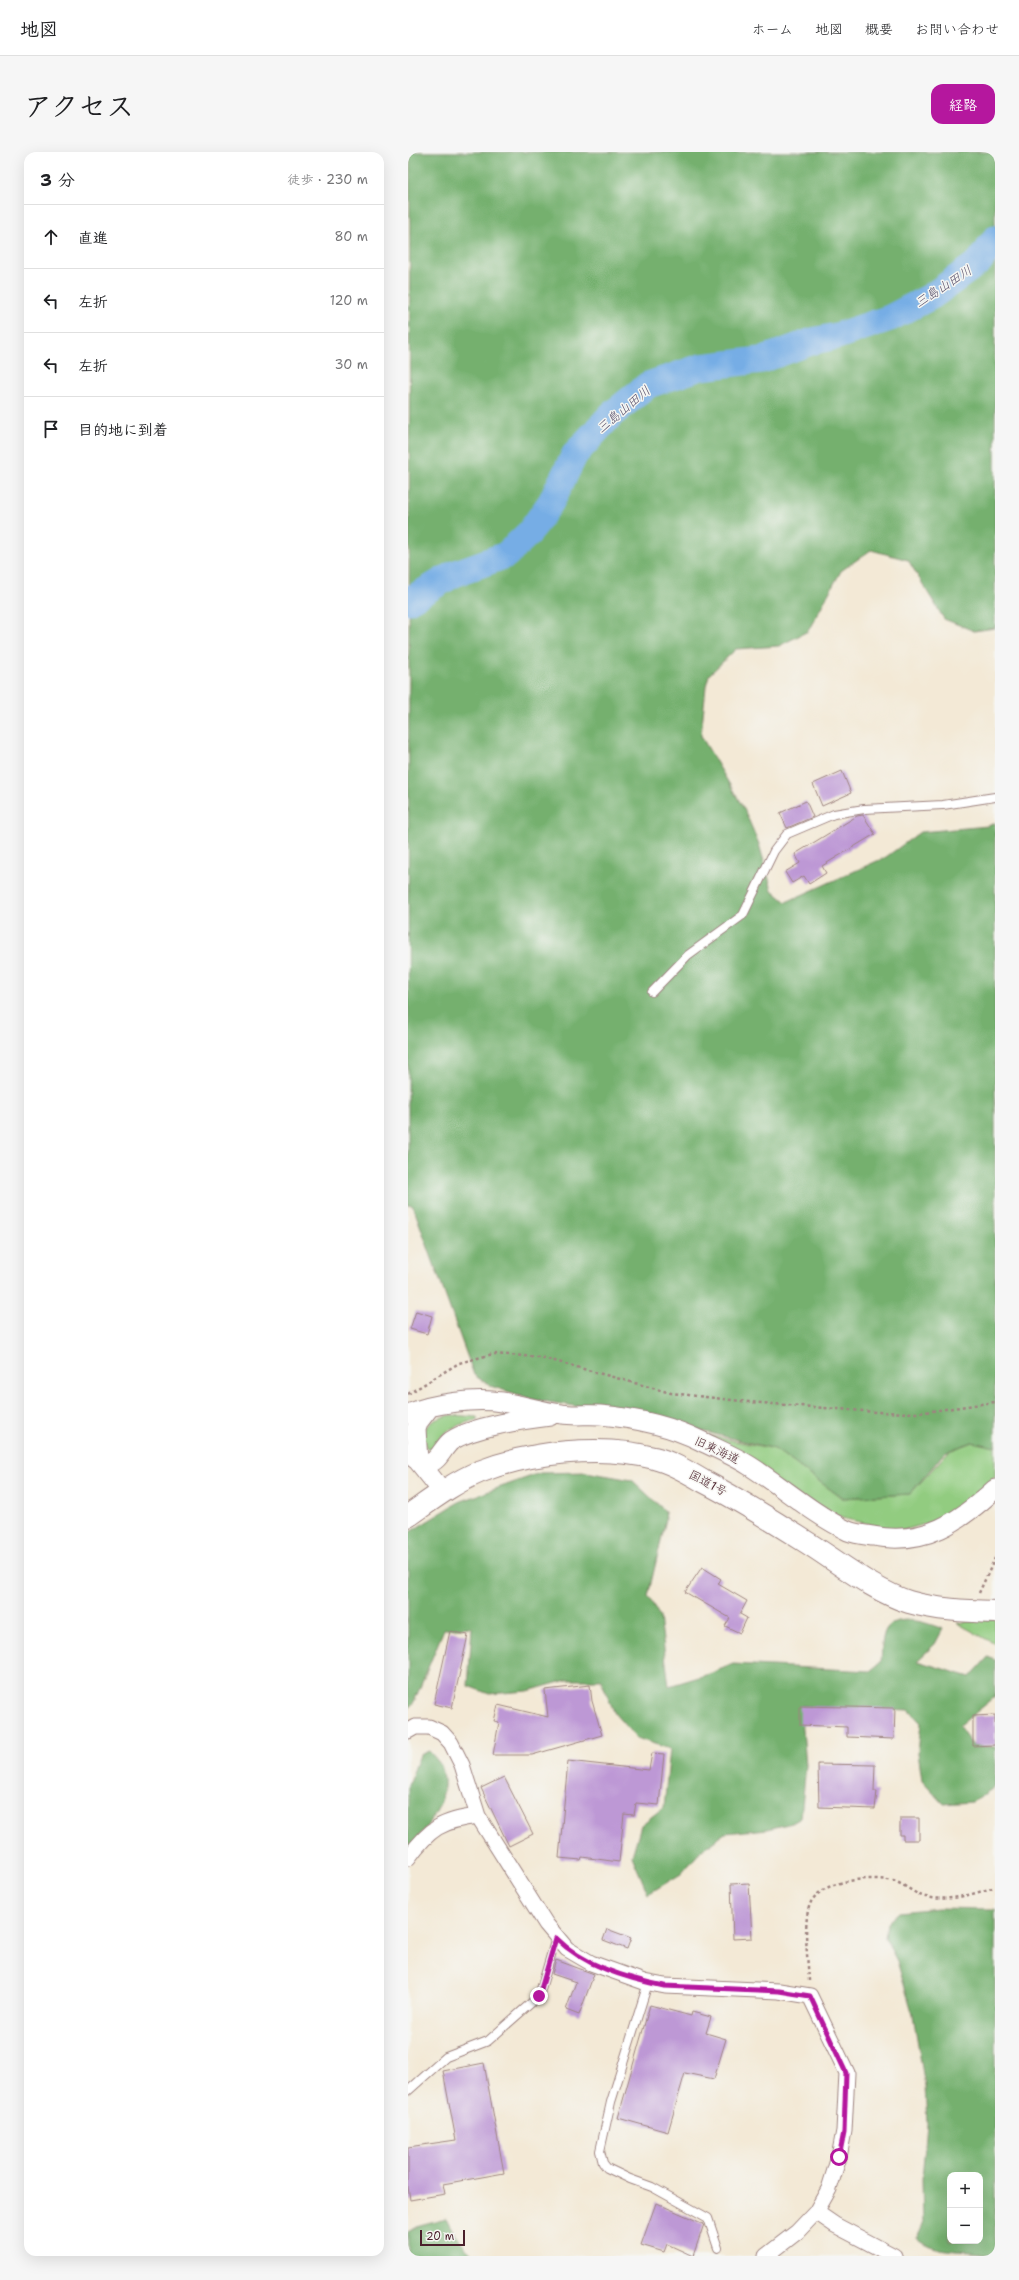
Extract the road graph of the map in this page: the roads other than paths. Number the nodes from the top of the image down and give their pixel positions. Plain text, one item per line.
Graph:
1 (995, 797) edge
2 (652, 992) dead end
3 (476, 1401) junction
4 (430, 1408) junction
5 (408, 1414) edge
6 (561, 1414) junction
7 (487, 1429) junction
8 (427, 1468) edge
9 (995, 1489) edge
10 (408, 1516) edge
11 (995, 1612) edge
12 (408, 1731) edge
13 (478, 1816) junction
14 (408, 1858) edge
15 (556, 1938) junction
16 (648, 1983) junction
17 (408, 2091) edge
18 (816, 2212) junction
19 (718, 2248) dead end
20 (766, 2256) edge
21 (894, 2256) edge

1 - 2 lane
3 - 4 street, 旧東海道
3 - 6 street, 旧東海道
3 - 7 street
4 - 5 street, 旧東海道
4 - 8 street
6 - 7 street
6 - 9 street, 旧東海道
7 - 8 street
8 - 10 highway, 国道1号
8 - 11 highway, 国道1号
12 - 13 street
13 - 14 street
13 - 15 street
15 - 16 street
15 - 17 lane
16 - 18 street
16 - 19 lane
18 - 20 street
18 - 21 street

